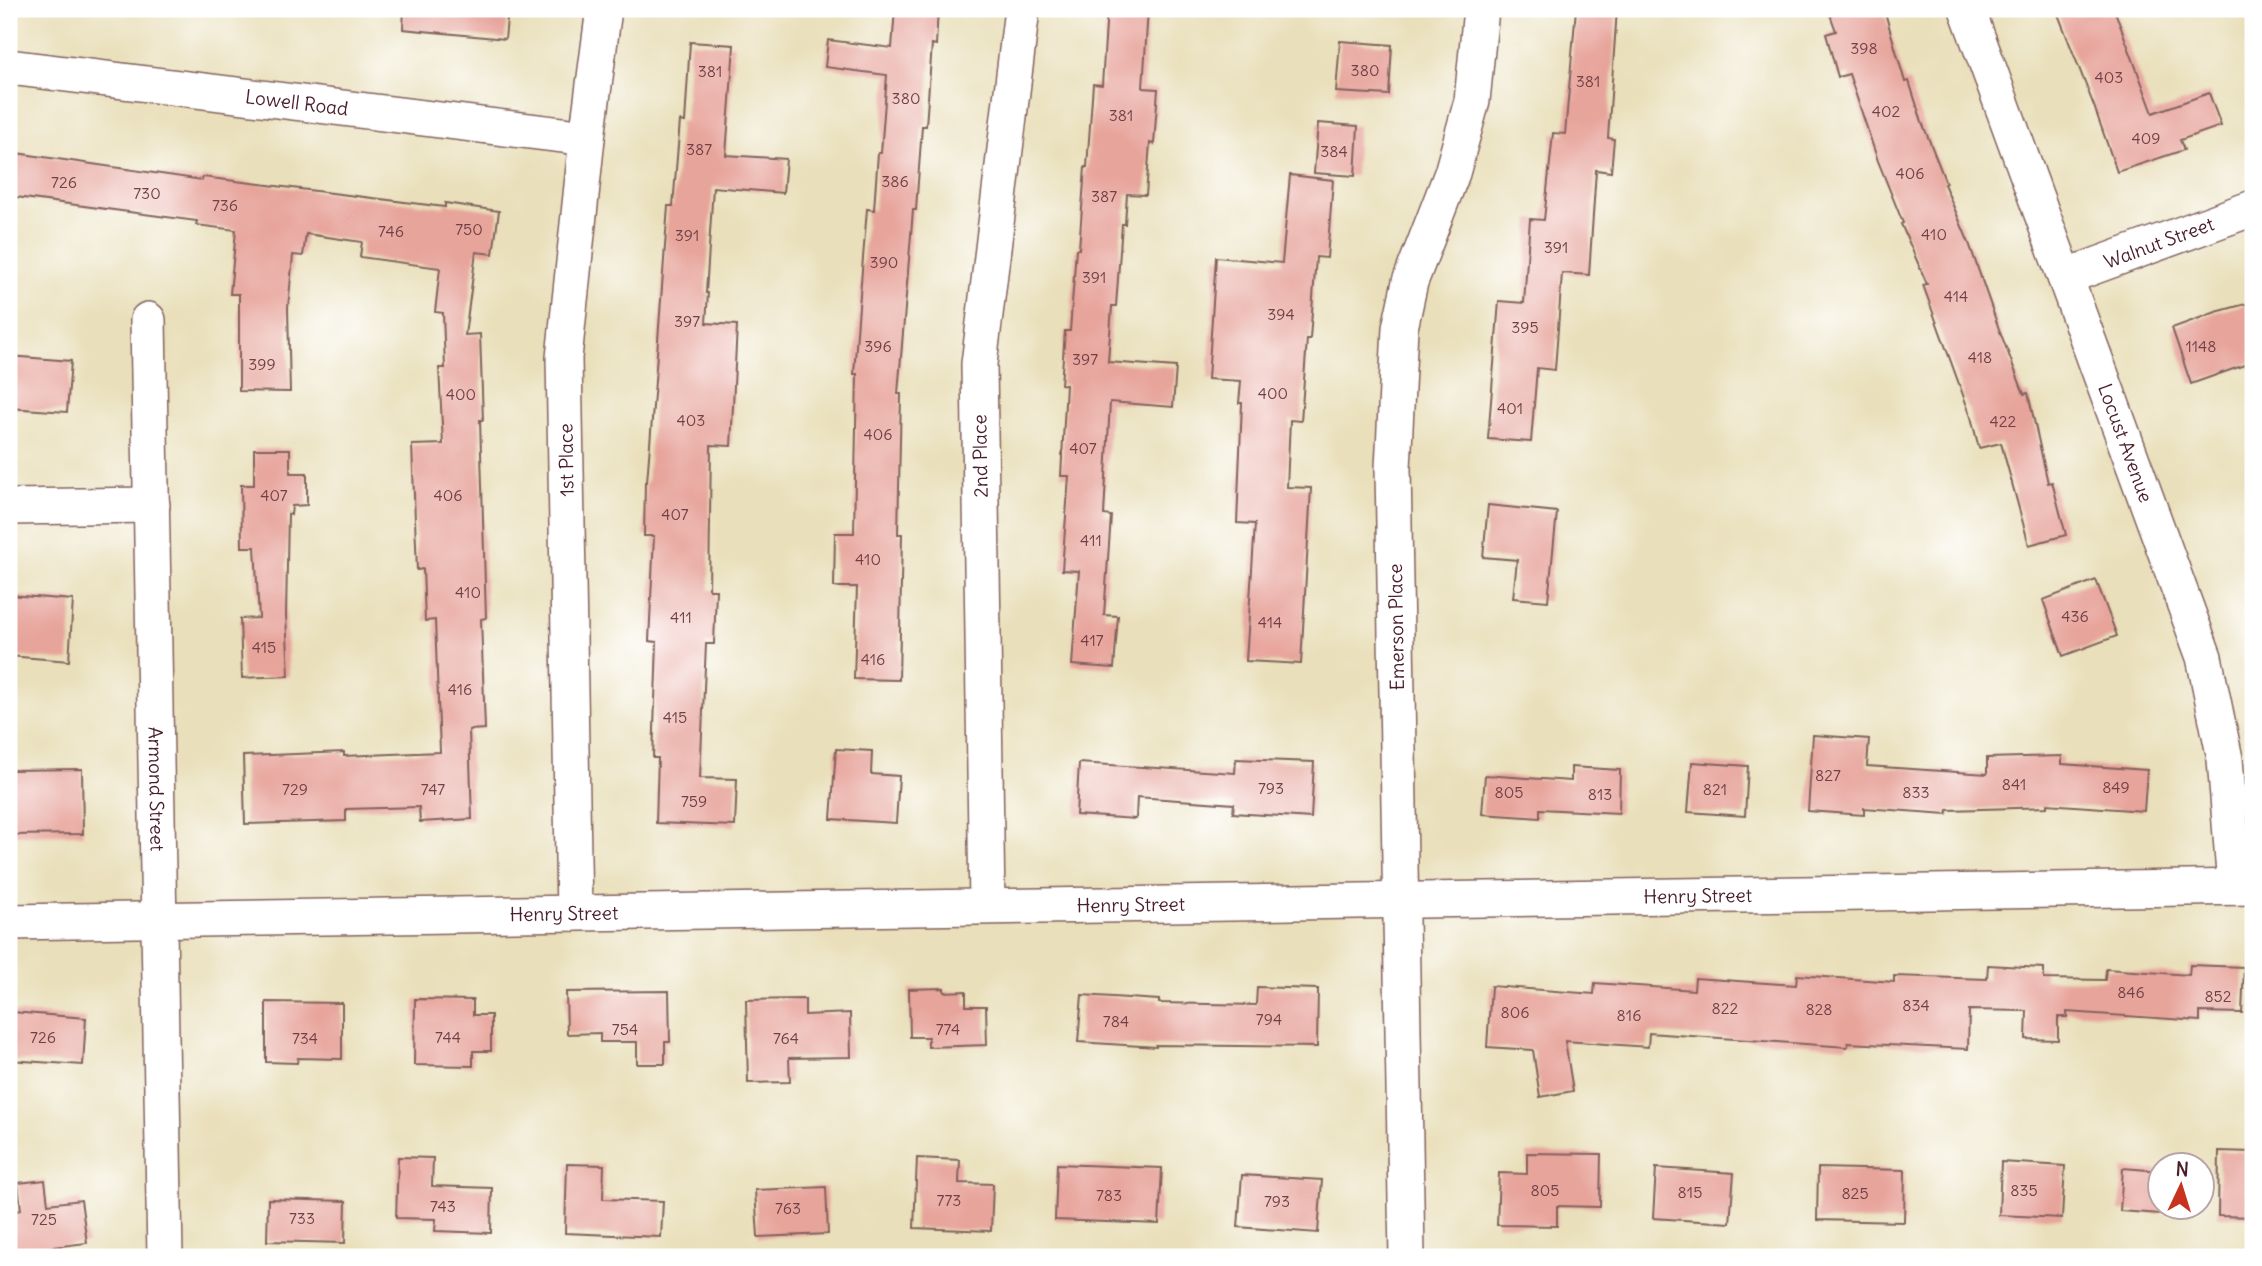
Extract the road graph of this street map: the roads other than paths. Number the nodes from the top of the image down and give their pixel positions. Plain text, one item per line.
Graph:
1 (604, 9) edge
2 (1022, 9) edge
3 (1481, 9) edge
4 (1967, 9) edge
5 (9, 67) edge
6 (587, 138) junction
7 (2253, 208) edge
8 (2065, 277) junction
9 (149, 320) dead end
10 (152, 505) junction
11 (9, 507) edge
12 (2244, 887) edge
13 (1401, 901) junction
14 (987, 906) junction
15 (574, 913) junction
16 (159, 920) junction
17 (9, 922) edge
18 (165, 1257) edge
19 (1407, 1257) edge

1 - 6 street, 1st Place
2 - 14 street, 2nd Place
3 - 13 street, Emerson Place
4 - 8 street, Locust Avenue
5 - 6 street, Lowell Road
6 - 15 street, 1st Place
7 - 8 street, Walnut Street
8 - 12 street, Locust Avenue
9 - 10 street, Armond Street
10 - 11 street
10 - 16 street, Armond Street
12 - 13 street, Henry Street
13 - 14 street, Henry Street
13 - 19 street, Emerson Place
14 - 15 street, Henry Street
15 - 16 street, Henry Street
16 - 17 street, Henry Street
16 - 18 street, Armond Street

